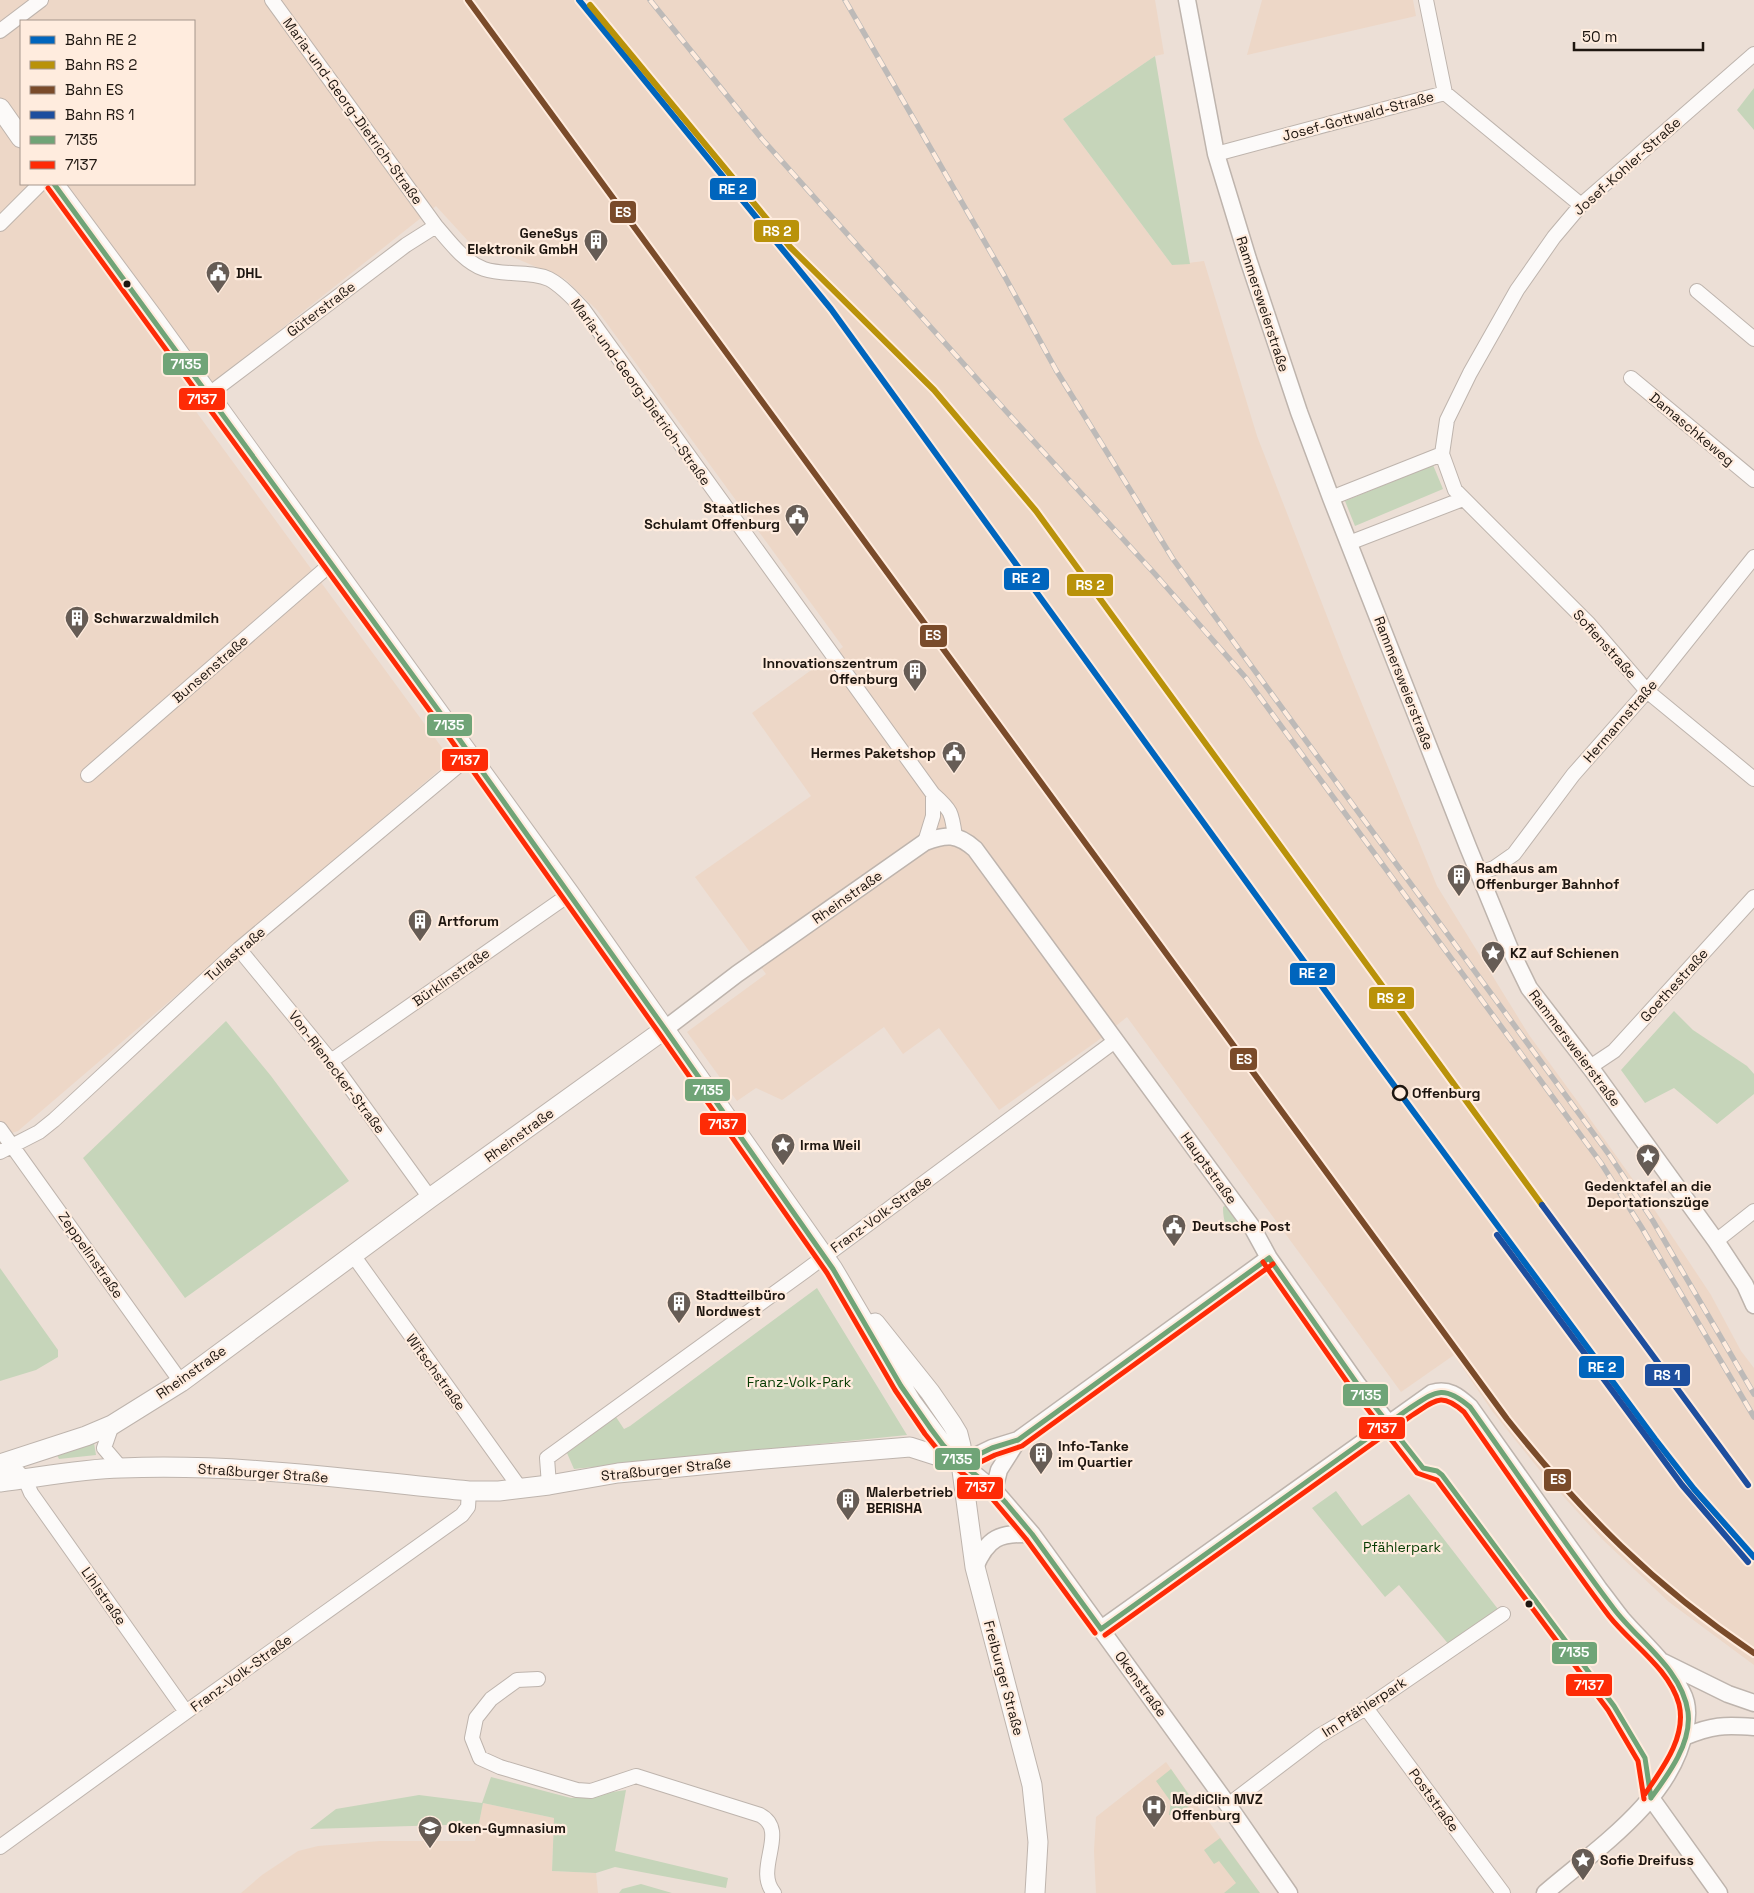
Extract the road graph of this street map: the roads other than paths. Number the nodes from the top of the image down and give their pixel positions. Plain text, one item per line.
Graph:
1 (41, 0) edge
2 (272, 0) edge
3 (1187, 0) edge
4 (1426, 0) edge
5 (0, 31) edge
6 (1754, 54) edge
7 (1445, 93) junction
8 (0, 108) edge
9 (20, 137) edge
10 (1216, 154) junction
11 (39, 185) edge
12 (55, 185) edge
13 (1581, 205) junction
14 (0, 224) edge
15 (436, 226) junction
16 (1697, 291) dead end
17 (1754, 339) edge
18 (1631, 378) dead end
19 (208, 395) junction
20 (1442, 454) junction
21 (1754, 480) edge
22 (1330, 498) junction
23 (1463, 499) junction
24 (1349, 543) junction
25 (1754, 558) edge
26 (332, 563) junction
27 (1647, 691) junction
28 (470, 755) junction
29 (88, 775) dead end
30 (1754, 779) edge
31 (933, 794) junction
32 (955, 836) junction
33 (924, 842) junction
34 (1479, 873) junction
35 (570, 894) junction
36 (1754, 897) edge
37 (239, 949) junction
38 (665, 1029) junction
39 (1115, 1041) junction
40 (331, 1061) junction
41 (1590, 1067) junction
42 (0, 1129) edge
43 (13, 1146) junction
44 (0, 1152) edge
45 (430, 1198) junction
46 (1754, 1211) edge
47 (1716, 1241) junction
48 (353, 1255) junction
49 (1269, 1258) junction
50 (828, 1262) junction
51 (1754, 1305) edge
52 (181, 1382) junction
53 (941, 1408) junction
54 (1389, 1424) junction
55 (112, 1425) junction
56 (930, 1429) junction
57 (1018, 1440) junction
58 (910, 1447) junction
59 (961, 1463) junction
60 (3, 1468) edge
61 (121, 1468) junction
62 (25, 1479) junction
63 (0, 1482) edge
64 (549, 1485) junction
65 (520, 1488) junction
66 (994, 1490) junction
67 (469, 1492) junction
68 (1032, 1534) junction
69 (975, 1567) junction
70 (1503, 1614) dead end
71 (1101, 1630) junction
72 (1661, 1662) junction
73 (538, 1679) dead end
74 (1754, 1703) edge
75 (1366, 1708) junction
76 (186, 1712) junction
77 (1754, 1727) edge
78 (1684, 1737) junction
79 (1652, 1798) junction
80 (1228, 1805) junction
81 (0, 1847) edge
82 (774, 1893) edge
83 (1035, 1893) edge
84 (1289, 1893) edge
85 (1502, 1893) edge
86 (1545, 1893) edge
87 (1720, 1893) edge

1 - 5 street
2 - 15 street, Maria-und-Georg-Dietrich-Straße
3 - 10 street, Rammersweierstraße
4 - 7 street
6 - 13 street, Josef-Kohler-Straße
7 - 10 street, Josef-Gottwald-Straße
7 - 13 street, Josef-Gottwald-Straße
8 - 9 main road
10 - 22 street, Rammersweierstraße
11 - 14 street
12 - 19 main road, Okenstraße
13 - 20 street, Josef-Kohler-Straße
15 - 19 street, Güterstraße
15 - 31 street, Maria-und-Georg-Dietrich-Straße
16 - 17 street
18 - 21 street, Damaschkeweg
19 - 26 main road, Okenstraße
20 - 22 street
20 - 23 street, Sofienstraße
22 - 24 street, Rammersweierstraße
23 - 24 street
23 - 27 street, Sofienstraße
24 - 34 street, Rammersweierstraße
25 - 27 street, Hermannstraße
26 - 28 main road, Okenstraße
26 - 29 street, Bunsenstraße
27 - 30 street, Sofienstraße
27 - 34 street, Hermannstraße
28 - 35 main road, Okenstraße
28 - 37 street, Tullastraße
31 - 32 street, Maria-und-Georg-Dietrich-Straße
31 - 33 street
32 - 33 street
32 - 39 street, Hauptstraße
33 - 38 street, Rheinstraße
34 - 41 street, Rammersweierstraße
35 - 38 main road, Okenstraße
35 - 40 street, Bürklinstraße
36 - 41 street, Goethestraße
37 - 40 street, Von-Rienecker-Straße
37 - 43 street, Tullastraße
38 - 45 main road, Rheinstraße
38 - 50 main road, Okenstraße
39 - 49 street, Hauptstraße
39 - 50 street, Franz-Volk-Straße
40 - 45 street, Von-Rienecker-Straße
41 - 47 street, Rammersweierstraße
42 - 43 street, Zeppelinstraße
43 - 44 street, Tullastraße
43 - 52 street, Zeppelinstraße
45 - 48 main road, Rheinstraße
46 - 47 street
47 - 51 street, Rammersweierstraße
48 - 52 main road, Rheinstraße
48 - 65 street, Witschstraße
49 - 54 street, Hauptstraße
49 - 57 street
50 - 53 main road, Okenstraße
50 - 56 main road, Okenstraße
50 - 64 street, Franz-Volk-Straße
52 - 55 main road, Rheinstraße
53 - 56 main road
53 - 59 main road, Okenstraße
54 - 71 street
54 - 72 street
55 - 60 main road, Rheinstraße
55 - 61 street
56 - 58 main road
56 - 59 main road, Okenstraße
57 - 59 street
57 - 66 street
58 - 59 main road, Straßburger Straße
58 - 64 main road, Straßburger Straße
59 - 66 street, Okenstraße
59 - 69 main road, Freiburger Straße
60 - 62 street, Lihlstraße
61 - 62 main road, Straßburger Straße
61 - 67 main road, Straßburger Straße
62 - 63 main road, Straßburger Straße
62 - 76 street, Lihlstraße
64 - 65 main road, Straßburger Straße
65 - 67 main road, Straßburger Straße
66 - 68 street, Okenstraße
67 - 76 street, Franz-Volk-Straße
68 - 69 street
68 - 71 street, Okenstraße
69 - 83 main road, Freiburger Straße
70 - 75 street, Im Pfählerpark
71 - 80 street, Okenstraße
72 - 74 street
72 - 78 street
73 - 82 street
75 - 80 street, Im Pfählerpark
75 - 85 street, Poststraße
76 - 81 street, Franz-Volk-Straße
77 - 78 street
78 - 79 street
79 - 86 street
79 - 87 street
80 - 84 street, Okenstraße

